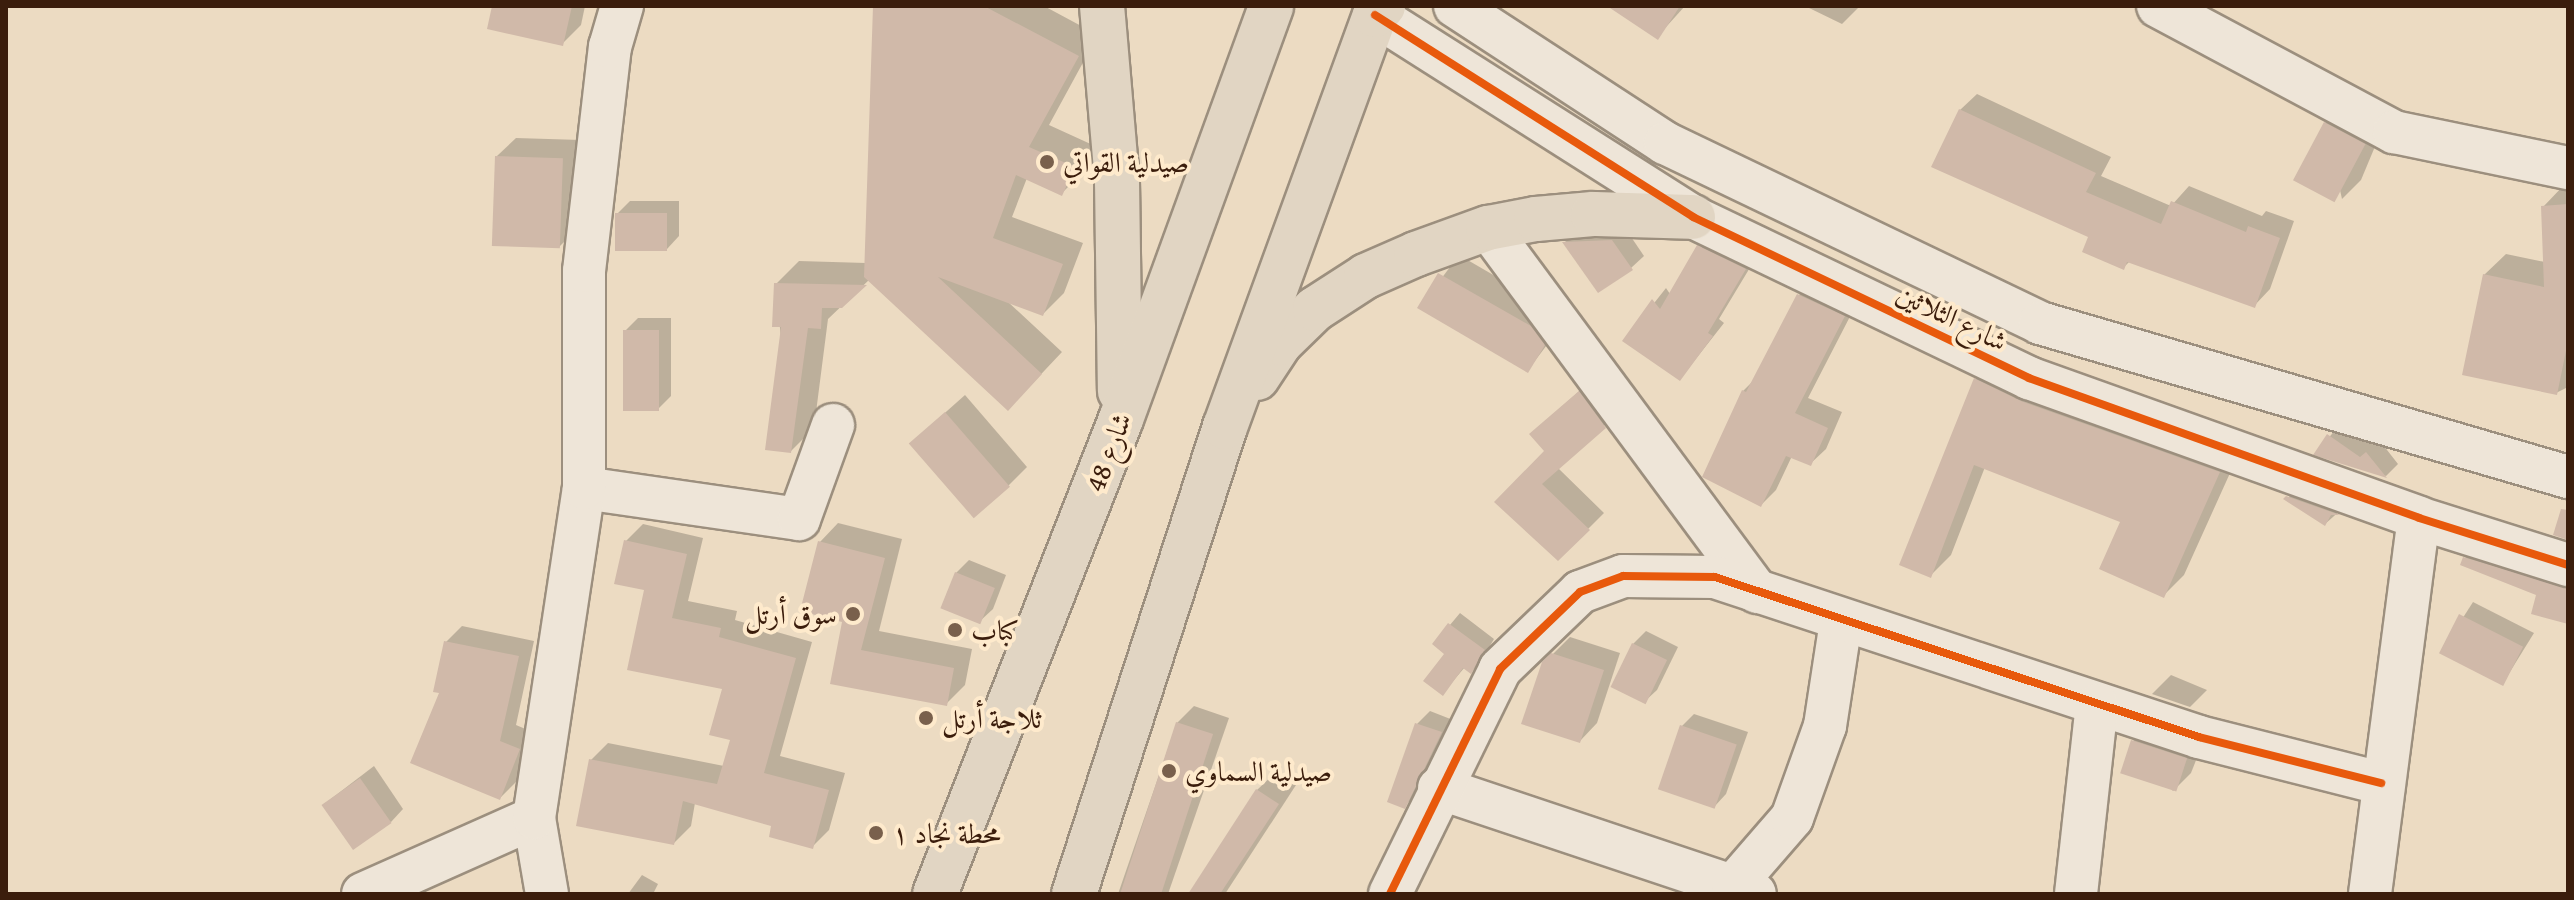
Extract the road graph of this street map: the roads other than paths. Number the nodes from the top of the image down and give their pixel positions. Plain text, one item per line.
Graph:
1 (622, 6) edge
2 (1102, 6) edge
3 (1271, 6) edge
4 (1455, 6) edge
5 (2158, 6) edge
6 (1375, 9) edge
7 (2568, 168) edge
8 (1693, 217) junction
9 (1488, 228) junction
10 (1121, 419) junction
11 (833, 425) dead end
12 (1225, 427) junction
13 (2568, 477) edge
14 (584, 488) junction
15 (2419, 518) junction
16 (2568, 565) edge
17 (1757, 592) junction
18 (1841, 622) junction
19 (2097, 705) junction
20 (2381, 783) junction
21 (1439, 788) junction
22 (534, 818) junction
23 (1744, 890) edge
24 (363, 894) edge
25 (547, 894) edge
26 (935, 894) edge
27 (1074, 894) edge
28 (1390, 894) edge
29 (2076, 894) edge
30 (2370, 894) edge

1 - 14 street
2 - 10 main road
3 - 10 main road, شارع 48
4 - 13 street, شارع الثلاثين
5 - 7 street
6 - 8 street, شارع الثلاثين
6 - 12 main road
8 - 9 main road
8 - 15 street, شارع الثلاثين
9 - 12 main road
9 - 17 street
10 - 26 main road, شارع 48
11 - 14 street
12 - 27 main road
14 - 22 street
15 - 16 street, شارع الثلاثين
15 - 20 street
17 - 18 street
17 - 21 street
18 - 19 street
18 - 23 street
19 - 20 street
19 - 29 street
20 - 30 street
21 - 23 street
21 - 28 street
22 - 24 street
22 - 25 street

